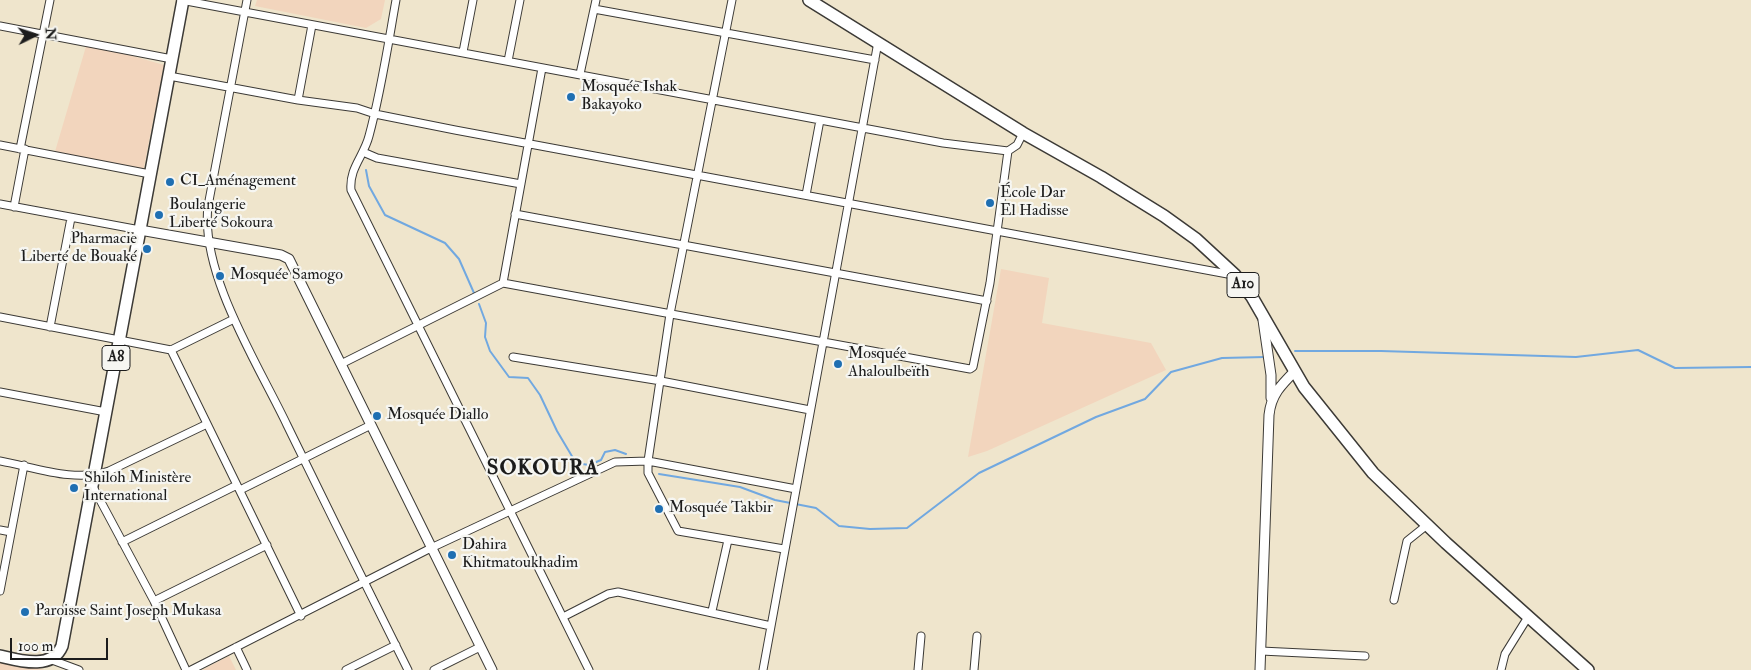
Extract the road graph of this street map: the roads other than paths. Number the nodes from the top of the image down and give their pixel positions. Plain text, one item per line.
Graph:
1 (50, 0) edge
2 (182, 0) edge
3 (247, 0) edge
4 (396, 0) edge
5 (473, 0) edge
6 (520, 0) edge
7 (596, 0) edge
8 (732, 0) edge
9 (809, 0) edge
10 (821, 4) edge
11 (594, 9) junction
12 (245, 12) junction
13 (312, 25) junction
14 (0, 26) edge
15 (725, 32) junction
16 (42, 34) junction
17 (389, 39) junction
18 (878, 42) junction
19 (463, 52) junction
20 (172, 59) junction
21 (875, 60) junction
22 (508, 61) junction
23 (542, 68) junction
24 (580, 74) junction
25 (169, 76) junction
26 (231, 88) junction
27 (298, 100) junction
28 (711, 101) junction
29 (375, 114) junction
30 (820, 120) junction
31 (862, 128) junction
32 (1023, 133) junction
33 (528, 143) junction
34 (0, 145) edge
35 (22, 149) junction
36 (1008, 151) junction
37 (363, 152) junction
38 (150, 174) junction
39 (696, 175) junction
40 (521, 184) junction
41 (806, 195) junction
42 (848, 203) junction
43 (0, 204) edge
44 (14, 207) junction
45 (515, 214) junction
46 (71, 218) junction
47 (140, 230) junction
48 (998, 231) junction
49 (208, 242) junction
50 (682, 245) junction
51 (836, 274) junction
52 (1235, 275) junction
53 (503, 283) junction
54 (987, 301) junction
55 (1260, 309) junction
56 (670, 314) junction
57 (0, 317) edge
58 (234, 319) junction
59 (50, 326) junction
60 (418, 327) junction
61 (119, 340) junction
62 (823, 343) junction
63 (171, 350) junction
64 (513, 357) dead end
65 (341, 364) junction
66 (1295, 371) junction
67 (661, 381) junction
68 (0, 392) edge
69 (1270, 401) junction
70 (810, 410) junction
71 (106, 412) junction
72 (207, 424) junction
73 (371, 425) junction
74 (303, 459) junction
75 (0, 461) edge
76 (648, 461) junction
77 (24, 465) junction
78 (93, 480) junction
79 (239, 488) junction
80 (796, 489) junction
81 (509, 510) junction
82 (1427, 525) junction
83 (0, 530) edge
84 (11, 532) junction
85 (728, 540) junction
86 (122, 542) junction
87 (267, 545) junction
88 (431, 548) junction
89 (784, 549) junction
90 (365, 582) junction
91 (0, 591) edge
92 (1394, 600) dead end
93 (154, 601) junction
94 (712, 611) junction
95 (300, 616) junction
96 (563, 617) junction
97 (1528, 617) junction
98 (771, 626) junction
99 (921, 636) dead end
100 (978, 636) dead end
101 (396, 645) junction
102 (480, 647) junction
103 (236, 648) junction
104 (1262, 651) junction
105 (0, 656) edge
106 (1366, 656) dead end
107 (52, 660) junction
108 (79, 670) edge
109 (186, 670) edge
110 (191, 670) edge
111 (247, 670) edge
112 (346, 670) edge
113 (408, 670) edge
114 (434, 670) edge
115 (492, 670) edge
116 (589, 670) edge
117 (763, 670) edge
118 (918, 670) edge
119 (974, 670) edge
120 (1260, 670) edge
121 (1501, 670) edge
122 (1588, 670) edge

1 - 16 street
2 - 12 street
2 - 20 main road, A8
3 - 12 street
4 - 17 street
5 - 19 street
6 - 22 street
7 - 11 street
8 - 15 street
9 - 10 main road, A10
10 - 18 main road, A10
11 - 15 street
11 - 24 street
12 - 13 street
12 - 26 street
13 - 17 street
13 - 27 street
14 - 16 street
15 - 21 street
15 - 28 street
16 - 20 street
16 - 35 street
17 - 19 street
17 - 29 street
18 - 21 street
18 - 32 main road, A10
19 - 22 street
20 - 25 main road, A8
21 - 31 street
22 - 23 street
23 - 24 street
23 - 33 street
24 - 28 street
25 - 26 street
25 - 38 main road, A8
26 - 27 street
26 - 49 street
27 - 29 street
28 - 30 street
28 - 39 street
29 - 33 street
29 - 37 street
30 - 31 street
30 - 41 street
31 - 36 street
31 - 42 street
32 - 36 street
32 - 52 main road, A10
33 - 39 street
33 - 40 street
34 - 35 street
35 - 38 street
35 - 44 street
36 - 48 street
37 - 40 street
37 - 60 street
38 - 47 main road, A8
39 - 41 street
39 - 50 street
40 - 45 street
41 - 42 street
42 - 48 street
42 - 51 street
43 - 44 street
44 - 46 street
45 - 50 street
45 - 53 street
46 - 47 street
46 - 59 street
47 - 49 street
47 - 61 main road, A8
48 - 52 street
48 - 54 street
49 - 58 street
49 - 65 street
50 - 51 street
50 - 56 street
51 - 54 street
51 - 62 street
52 - 55 main road, A10
53 - 56 street
53 - 60 street
54 - 62 street
55 - 66 main road, A10
55 - 69 street
56 - 62 street
56 - 67 street
57 - 59 street
58 - 63 street
58 - 74 street
59 - 61 street
60 - 65 street
60 - 81 street
61 - 63 street
61 - 71 main road, A8
62 - 70 street
63 - 72 street
64 - 67 street
65 - 73 street
66 - 69 street
66 - 82 main road, A10
67 - 70 street
67 - 76 street
68 - 71 street
69 - 104 street
70 - 80 street
71 - 78 main road, A8
72 - 78 street
72 - 79 street
73 - 74 street
73 - 88 street
74 - 79 street
74 - 90 street
75 - 77 street
76 - 80 street
76 - 81 street
76 - 85 street
77 - 78 street
77 - 84 street
78 - 86 street
78 - 107 main road, A8
79 - 86 street
79 - 87 street
80 - 89 street
81 - 88 street
81 - 96 street
82 - 92 street
82 - 97 main road, A10
83 - 84 street
84 - 91 street
85 - 89 street
85 - 94 street
86 - 93 street
87 - 93 street
87 - 95 street
88 - 90 street
88 - 102 street
89 - 98 street
90 - 95 street
90 - 101 street
93 - 109 street
94 - 96 street
94 - 98 street
95 - 103 street
96 - 116 street
97 - 121 street
97 - 122 main road, A10
98 - 117 street
99 - 118 street
100 - 119 street
101 - 112 street
101 - 113 street
102 - 114 street
102 - 115 street
103 - 110 street
103 - 111 street
104 - 106 street
104 - 120 street
105 - 107 main road
107 - 108 street

